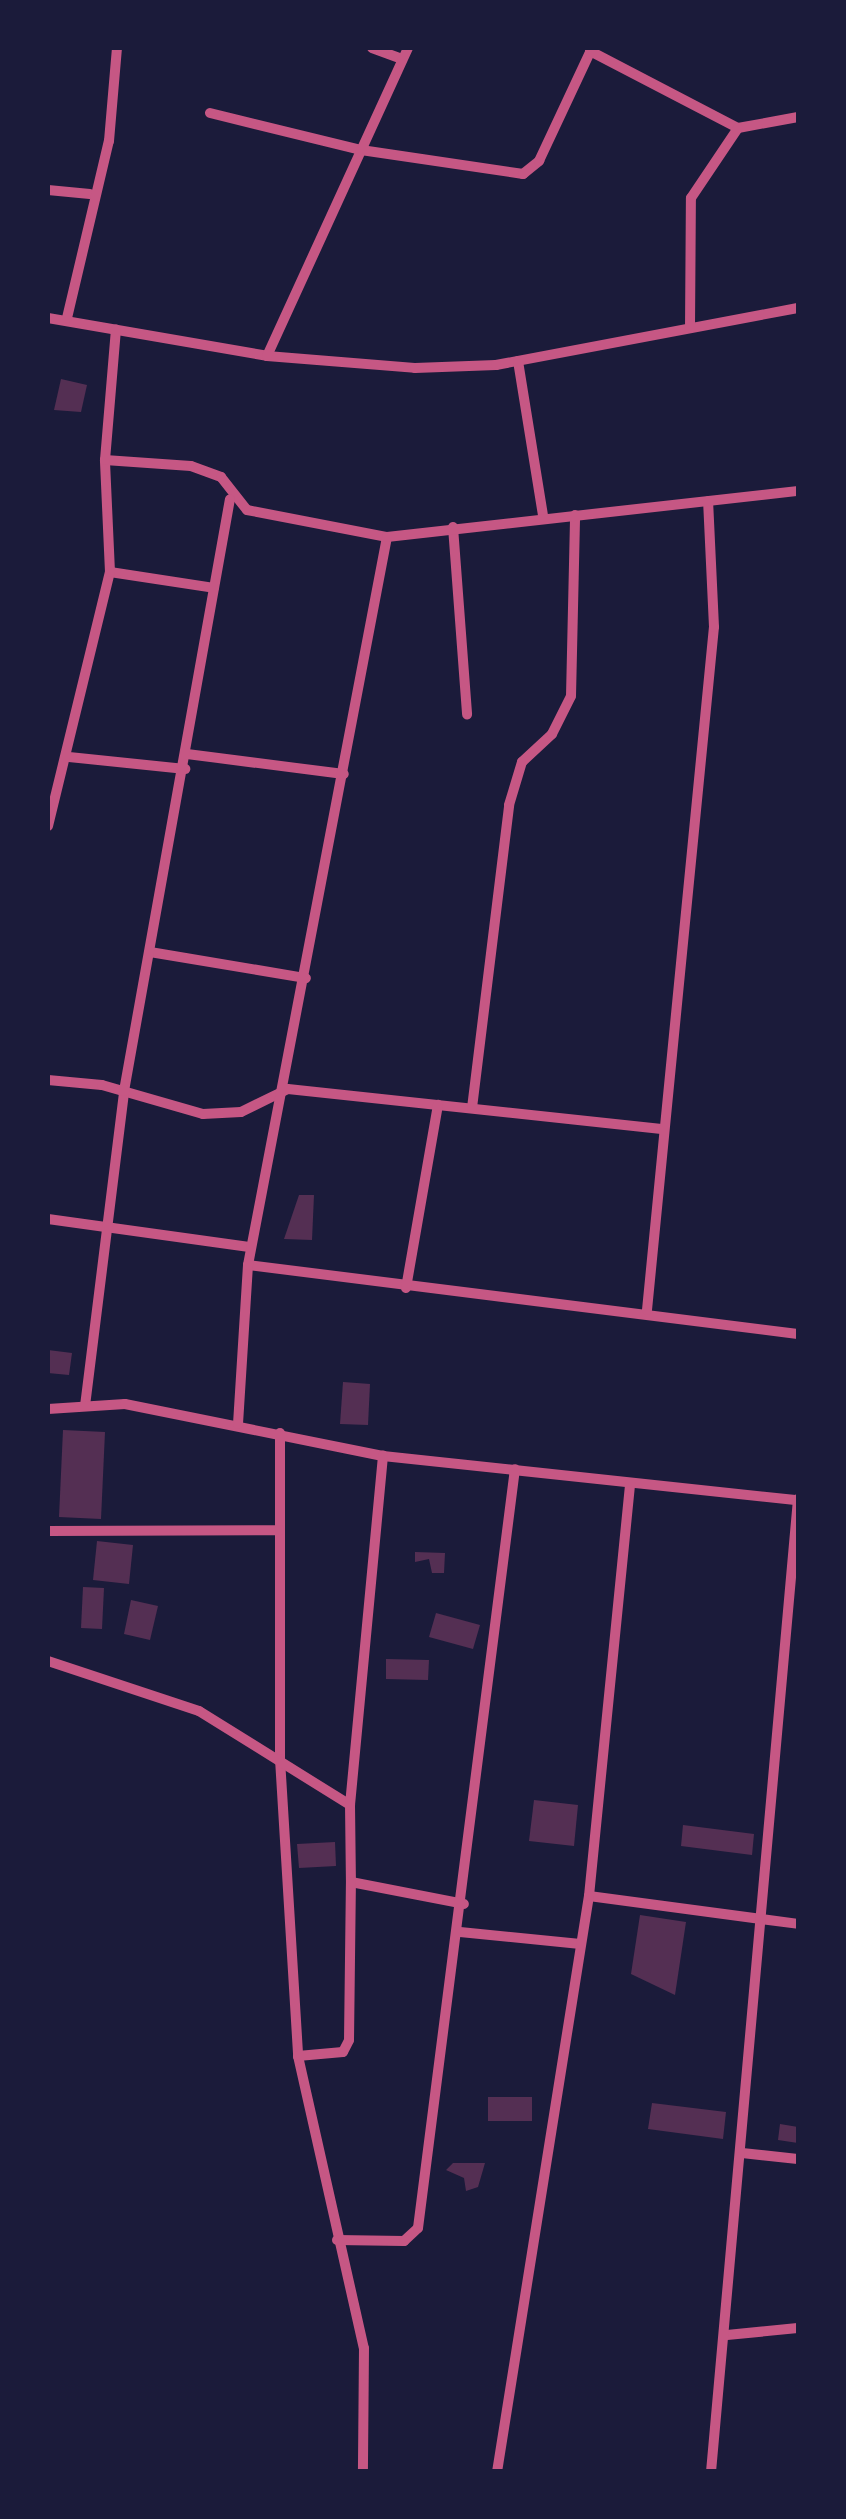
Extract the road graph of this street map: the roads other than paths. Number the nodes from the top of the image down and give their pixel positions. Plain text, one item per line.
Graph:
1 (117, 48) edge
2 (372, 48) edge
3 (408, 48) edge
4 (591, 50) edge
5 (402, 59) junction
6 (210, 113) dead end
7 (798, 117) edge
8 (738, 128) junction
9 (360, 150) junction
10 (48, 190) edge
11 (90, 194) junction
12 (798, 308) edge
13 (48, 318) edge
14 (79, 320) junction
15 (690, 328) junction
16 (116, 329) junction
17 (267, 356) junction
18 (518, 361) junction
19 (106, 460) junction
20 (798, 491) edge
21 (230, 499) junction
22 (708, 501) junction
23 (576, 515) junction
24 (543, 516) junction
25 (453, 527) junction
26 (387, 537) junction
27 (110, 572) junction
28 (214, 588) junction
29 (467, 714) dead end
30 (188, 754) junction
31 (69, 757) junction
32 (185, 769) junction
33 (344, 774) junction
34 (48, 826) edge
35 (150, 952) junction
36 (306, 978) junction
37 (48, 1080) edge
38 (288, 1089) junction
39 (124, 1091) junction
40 (438, 1105) junction
41 (472, 1108) junction
42 (664, 1129) junction
43 (48, 1219) edge
44 (109, 1227) junction
45 (252, 1246) junction
46 (248, 1265) junction
47 (406, 1288) junction
48 (647, 1310) junction
49 (798, 1334) edge
50 (85, 1406) junction
51 (48, 1409) edge
52 (238, 1424) junction
53 (280, 1433) junction
54 (383, 1456) junction
55 (514, 1469) junction
56 (630, 1483) junction
57 (798, 1500) edge
58 (280, 1530) junction
59 (48, 1531) edge
60 (793, 1630) edge
61 (48, 1661) edge
62 (280, 1760) junction
63 (350, 1805) junction
64 (351, 1882) junction
65 (589, 1896) junction
66 (464, 1904) junction
67 (761, 1921) junction
68 (798, 1924) edge
69 (460, 1932) junction
70 (580, 1944) junction
71 (298, 2056) junction
72 (742, 2153) junction
73 (798, 2159) edge
74 (337, 2240) junction
75 (798, 2328) edge
76 (726, 2335) junction
77 (363, 2472) edge
78 (497, 2472) edge
79 (712, 2472) edge

1 - 11 street
2 - 5 street
3 - 5 street
4 - 8 street
4 - 9 street
5 - 9 street
6 - 9 street
7 - 8 street
8 - 15 street
9 - 17 street
10 - 11 street
11 - 14 street
12 - 15 street
13 - 14 street
14 - 16 street
15 - 18 street
16 - 17 street
16 - 19 street
17 - 18 street
18 - 24 street
19 - 21 street
19 - 27 street
20 - 22 street
21 - 26 street
21 - 28 street
22 - 23 street
22 - 42 street
23 - 24 street
23 - 41 street
24 - 25 street
25 - 26 street
25 - 29 street
26 - 33 street
27 - 28 street
27 - 31 street
28 - 30 street
30 - 32 street
30 - 33 street
31 - 32 street
31 - 34 street
32 - 35 street
33 - 36 street
35 - 36 street
35 - 39 street
36 - 38 street
37 - 39 street
38 - 39 street
38 - 40 street
38 - 45 street
39 - 44 street
40 - 41 street
40 - 47 street
41 - 42 street
42 - 48 street
43 - 44 street
44 - 45 street
44 - 50 street
45 - 46 street
46 - 47 street
46 - 52 street
47 - 48 street
48 - 49 street
50 - 51 street
50 - 52 street
52 - 53 street
53 - 54 street
53 - 58 street
54 - 55 street
54 - 63 street
55 - 56 street
55 - 66 street
56 - 57 street
56 - 65 street
57 - 60 street
58 - 59 street
58 - 62 street
60 - 67 street
61 - 62 street
62 - 63 street
62 - 71 street
63 - 64 street
64 - 66 street
64 - 71 street
65 - 67 street
65 - 70 street
66 - 69 street
67 - 68 street
67 - 72 street
69 - 70 street
69 - 74 street
70 - 78 street
71 - 74 street
72 - 73 street
72 - 76 street
74 - 77 street
75 - 76 street
76 - 79 street

